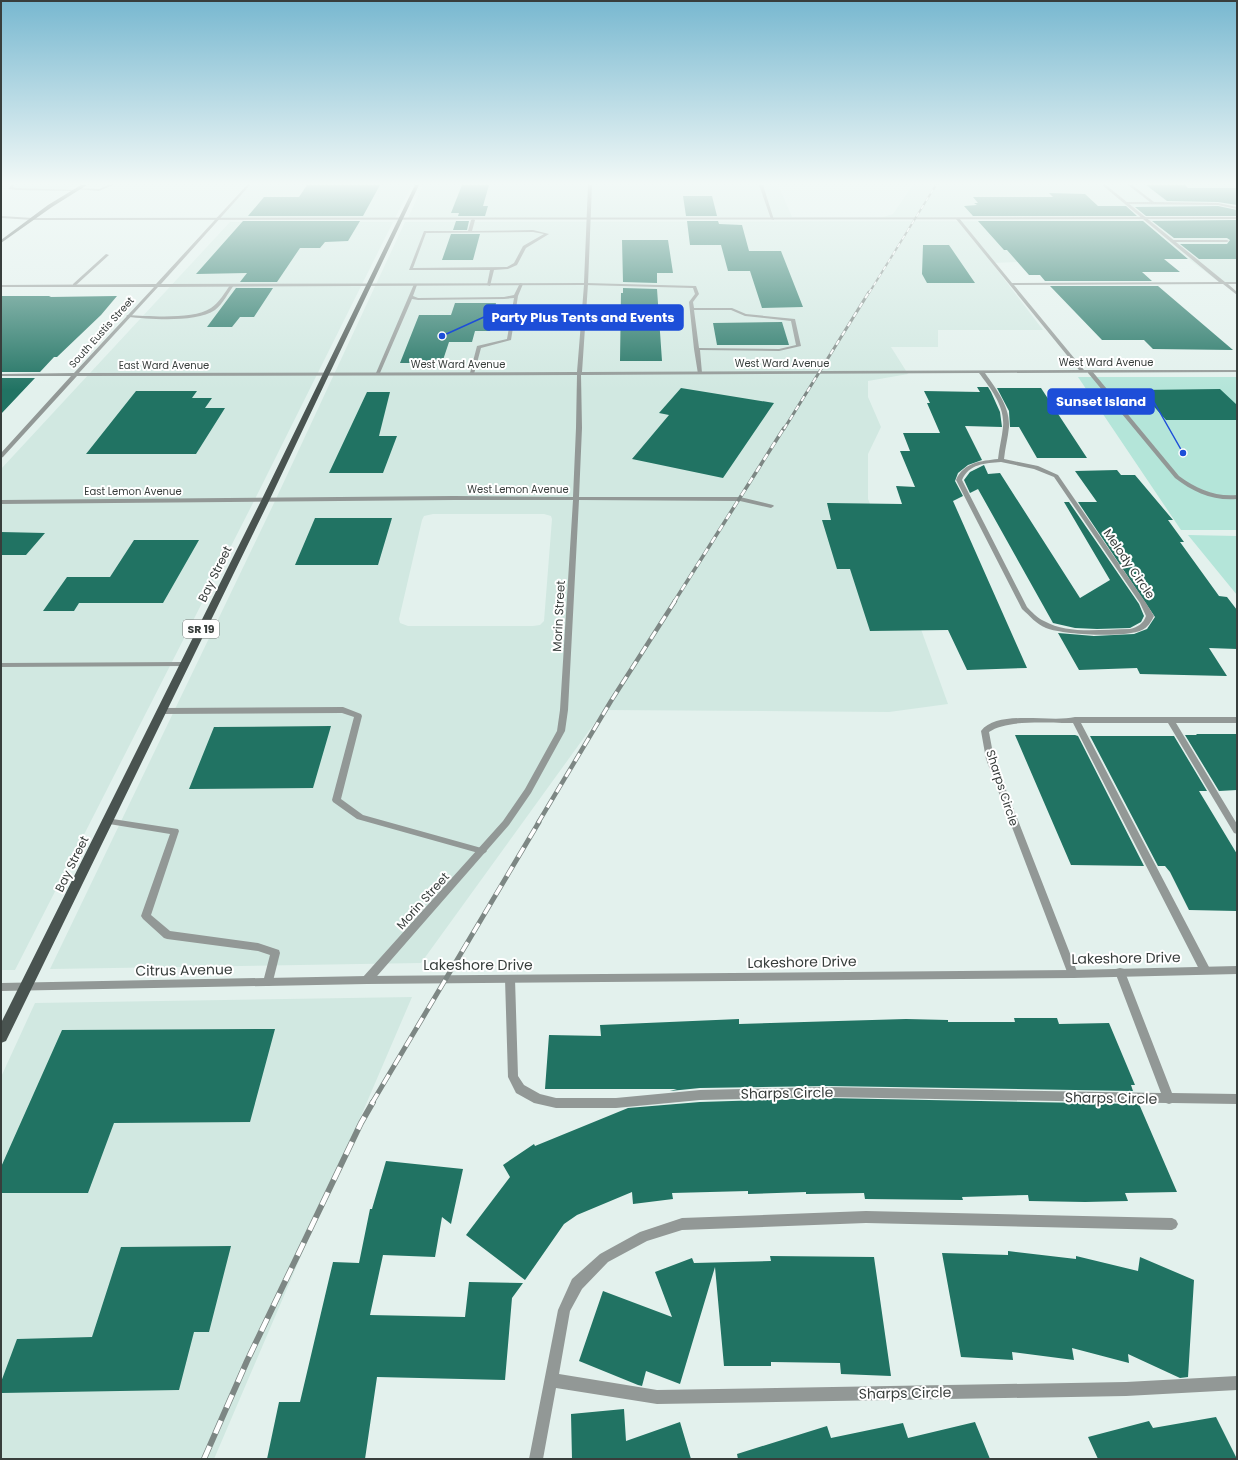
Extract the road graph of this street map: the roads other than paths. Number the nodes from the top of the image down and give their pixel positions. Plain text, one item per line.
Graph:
1 (185, 253) edge
2 (384, 253) edge
3 (417, 253) edge
4 (521, 253) edge
5 (587, 253) edge
6 (986, 253) edge
7 (1188, 253) edge
8 (107, 255) dead end
9 (492, 269) junction
10 (1224, 283) junction
11 (1237, 283) edge
12 (521, 284) junction
13 (586, 284) junction
14 (1012, 284) junction
15 (156, 285) junction
16 (232, 285) junction
17 (369, 285) junction
18 (415, 285) junction
19 (489, 285) junction
20 (1, 286) edge
21 (74, 286) junction
22 (1237, 294) edge
23 (411, 296) junction
24 (516, 296) junction
25 (692, 308) junction
26 (128, 316) junction
27 (696, 349) junction
28 (1237, 371) edge
29 (700, 372) junction
30 (981, 372) junction
31 (1083, 372) junction
32 (1090, 372) junction
33 (326, 373) junction
34 (378, 373) junction
35 (472, 373) junction
36 (579, 373) junction
37 (1, 375) edge
38 (75, 375) junction
39 (1, 456) edge
40 (1001, 460) junction
41 (1237, 497) edge
42 (576, 499) junction
43 (265, 500) junction
44 (1, 502) edge
45 (771, 506) dead end
46 (184, 664) junction
47 (1, 665) edge
48 (161, 711) junction
49 (1075, 720) junction
50 (1237, 720) edge
51 (1171, 721) junction
52 (106, 821) junction
53 (1237, 831) edge
54 (482, 851) junction
55 (1205, 970) junction
56 (1237, 970) edge
57 (1120, 972) junction
58 (1073, 974) junction
59 (510, 979) junction
60 (367, 980) junction
61 (268, 982) junction
62 (24, 986) junction
63 (1, 987) edge
64 (1, 1037) edge
65 (1169, 1099) junction
66 (1237, 1099) edge
67 (1172, 1224) dead end
68 (551, 1380) junction
69 (1237, 1383) edge
70 (536, 1459) edge

1 - 15 street, South Eustis Street
2 - 17 main road, Bay Street / SR 19
3 - 9 street
4 - 9 street
5 - 13 street, Morin Street
6 - 14 street
7 - 10 street
8 - 21 street
9 - 19 street
10 - 11 street
10 - 14 street
10 - 22 street
12 - 13 street
12 - 19 street
12 - 24 street
13 - 25 street
13 - 36 street, Morin Street
14 - 31 street
15 - 16 street
15 - 21 street
15 - 26 street, South Eustis Street
16 - 17 street
16 - 26 street
17 - 18 street
17 - 33 main road, Bay Street / SR 19
18 - 19 street
18 - 23 street
20 - 21 street
23 - 24 street
23 - 34 street
24 - 35 street
25 - 27 street
25 - 27 street
26 - 38 street, South Eustis Street
27 - 29 street
28 - 32 street, West Ward Avenue
29 - 30 street, West Ward Avenue
29 - 36 street, West Ward Avenue
30 - 31 street, West Ward Avenue
30 - 40 street
31 - 32 street, West Ward Avenue
32 - 41 street
33 - 34 street, West Ward Avenue
33 - 38 street, East Ward Avenue
33 - 43 main road, Bay Street / SR 19
34 - 35 street, West Ward Avenue
35 - 36 street, West Ward Avenue
36 - 42 street, Morin Street
37 - 38 street, East Ward Avenue
38 - 39 street, South Eustis Street
40 - 40 street, Melody Circle
42 - 43 street, West Lemon Avenue
42 - 45 street, West Lemon Avenue
42 - 54 street, Morin Street
43 - 44 street, East Lemon Avenue
43 - 46 main road, Bay Street / SR 19
46 - 47 street
46 - 48 main road, Bay Street / SR 19
48 - 52 main road, Bay Street / SR 19
48 - 54 street
49 - 51 street, Sharps Circle
49 - 55 street
49 - 58 street, Sharps Circle
50 - 51 street, Sharps Circle
51 - 53 street
52 - 61 street
52 - 62 main road, Bay Street / SR 19
54 - 60 street, Morin Street
55 - 56 street, Lakeshore Drive
55 - 57 street, Lakeshore Drive
57 - 58 street, Lakeshore Drive
57 - 65 street, Sharps Circle
58 - 59 street, Lakeshore Drive
59 - 60 street, Lakeshore Drive
59 - 65 street, Sharps Circle
60 - 61 street, Citrus Avenue
61 - 62 street, Citrus Avenue
62 - 63 street, Citrus Avenue
62 - 64 main road, Bay Street / SR 19
65 - 66 street, Sharps Circle
67 - 68 street
68 - 69 street, Sharps Circle
68 - 70 street

